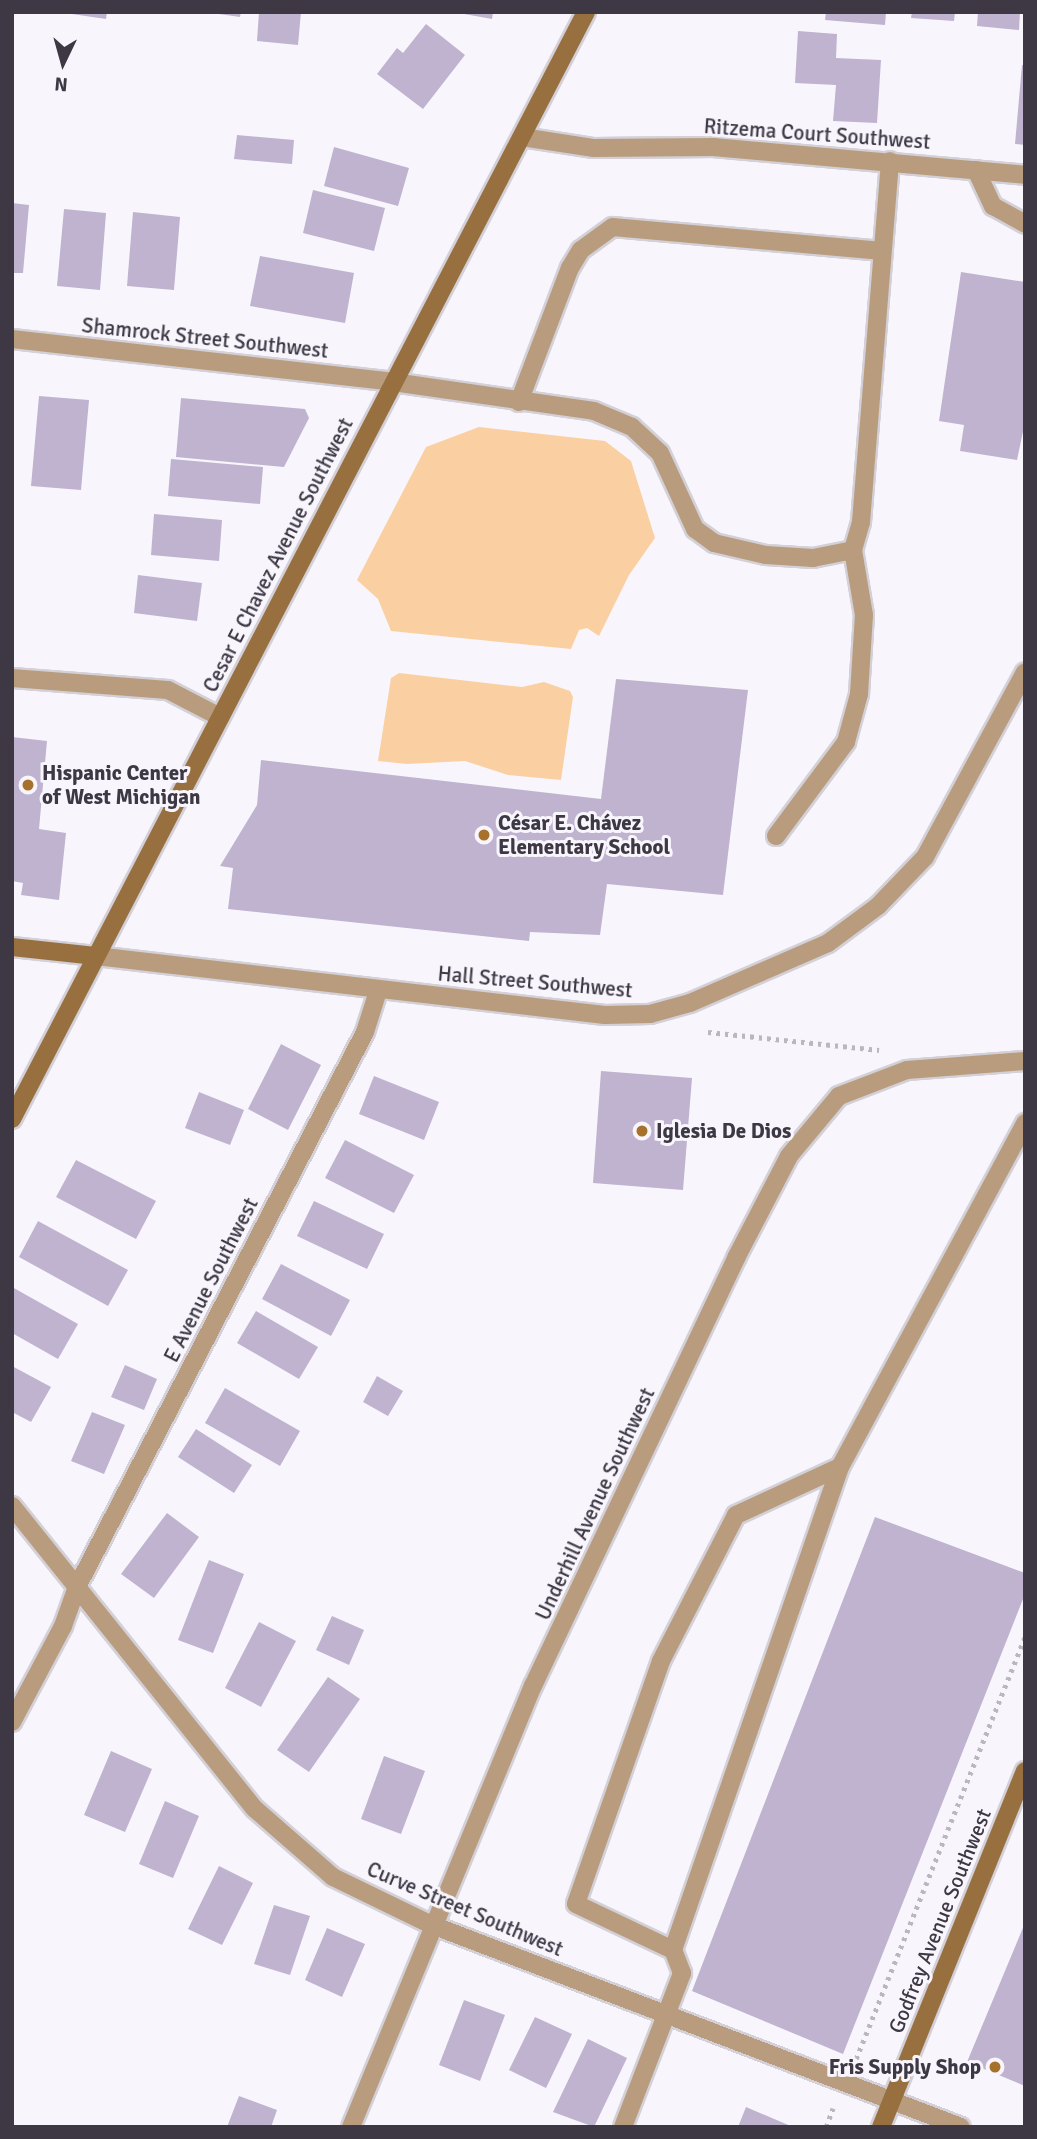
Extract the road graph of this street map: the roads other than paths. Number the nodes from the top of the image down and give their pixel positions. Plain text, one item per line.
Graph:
1 (586, 12) edge
2 (522, 137) junction
3 (890, 161) junction
4 (976, 170) junction
5 (1025, 175) edge
6 (1025, 224) edge
7 (882, 251) junction
8 (12, 339) edge
9 (393, 382) junction
10 (519, 402) junction
11 (853, 550) junction
12 (1025, 672) edge
13 (12, 678) edge
14 (220, 717) junction
15 (776, 836) dead end
16 (12, 947) edge
17 (96, 956) junction
18 (378, 991) junction
19 (1025, 1061) edge
20 (12, 1119) edge
21 (1025, 1123) edge
22 (839, 1467) junction
23 (12, 1506) edge
24 (77, 1587) junction
25 (12, 1722) edge
26 (1025, 1771) edge
27 (432, 1924) junction
28 (673, 1950) junction
29 (666, 2014) junction
30 (892, 2100) junction
31 (351, 2127) edge
32 (622, 2127) edge
33 (881, 2127) edge
34 (961, 2127) edge

1 - 2 main road, Cesar E Chavez Avenue Southwest
2 - 3 street, Ritzema Court Southwest
2 - 9 main road, Cesar E Chavez Avenue Southwest
3 - 4 street, Ritzema Court Southwest
3 - 7 street
4 - 5 street, Ritzema Court Southwest
4 - 6 street
7 - 10 street
7 - 11 street
8 - 9 street, Shamrock Street Southwest
9 - 10 street, Shamrock Street Southwest
9 - 14 main road, Cesar E Chavez Avenue Southwest
10 - 11 street, Shamrock Street Southwest
11 - 15 street
12 - 18 street, Hall Street Southwest
13 - 14 street
14 - 17 main road, Cesar E Chavez Avenue Southwest
16 - 17 main road, Hall Street Southwest
17 - 18 street, Hall Street Southwest
17 - 20 main road, Cesar E Chavez Avenue Southwest
18 - 24 street, E Avenue Southwest
19 - 27 street, Underhill Avenue Southwest
21 - 22 street
22 - 28 street
22 - 28 street
23 - 24 street, Curve Street Southwest
24 - 25 street, E Avenue Southwest
24 - 27 street, Curve Street Southwest
26 - 30 main road, Godfrey Avenue Southwest
27 - 29 street, Curve Street Southwest
27 - 31 street, Underhill Avenue Southwest
28 - 29 street
29 - 30 street, Curve Street Southwest
29 - 32 street
30 - 33 main road, Godfrey Avenue Southwest
30 - 34 street, Curve Street Southwest

